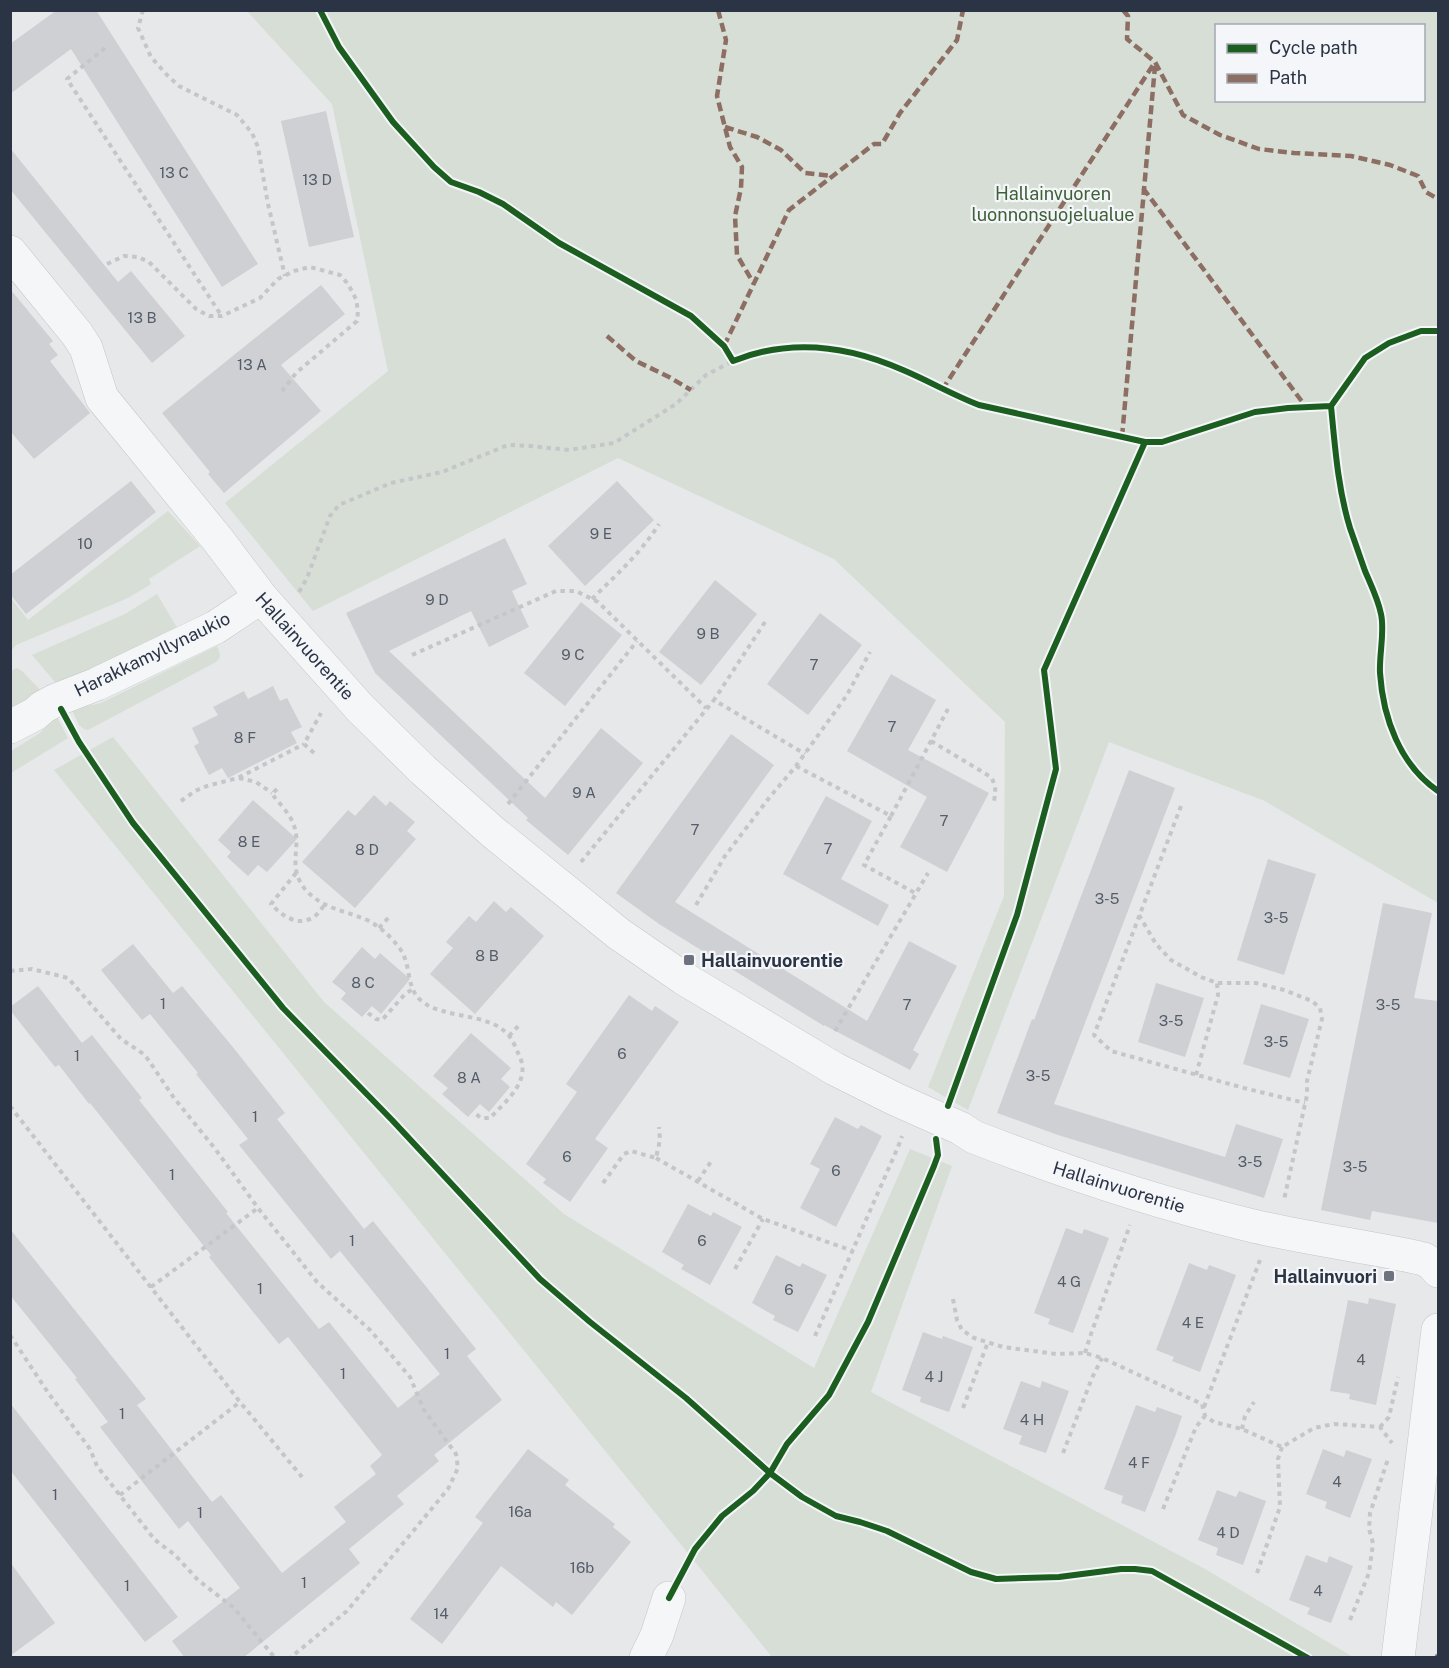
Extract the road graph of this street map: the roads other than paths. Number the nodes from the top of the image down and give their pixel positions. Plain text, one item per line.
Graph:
1 (10, 252) edge
2 (261, 597) junction
3 (10, 726) edge
4 (1438, 1271) edge
5 (1438, 1330) edge
6 (669, 1598) dead end
7 (646, 1658) edge
8 (1398, 1658) edge

1 - 2 street, Hallainvuorentie
2 - 3 street, Harakkamyllynaukio
2 - 4 street, Hallainvuorentie
5 - 8 street
6 - 7 street

